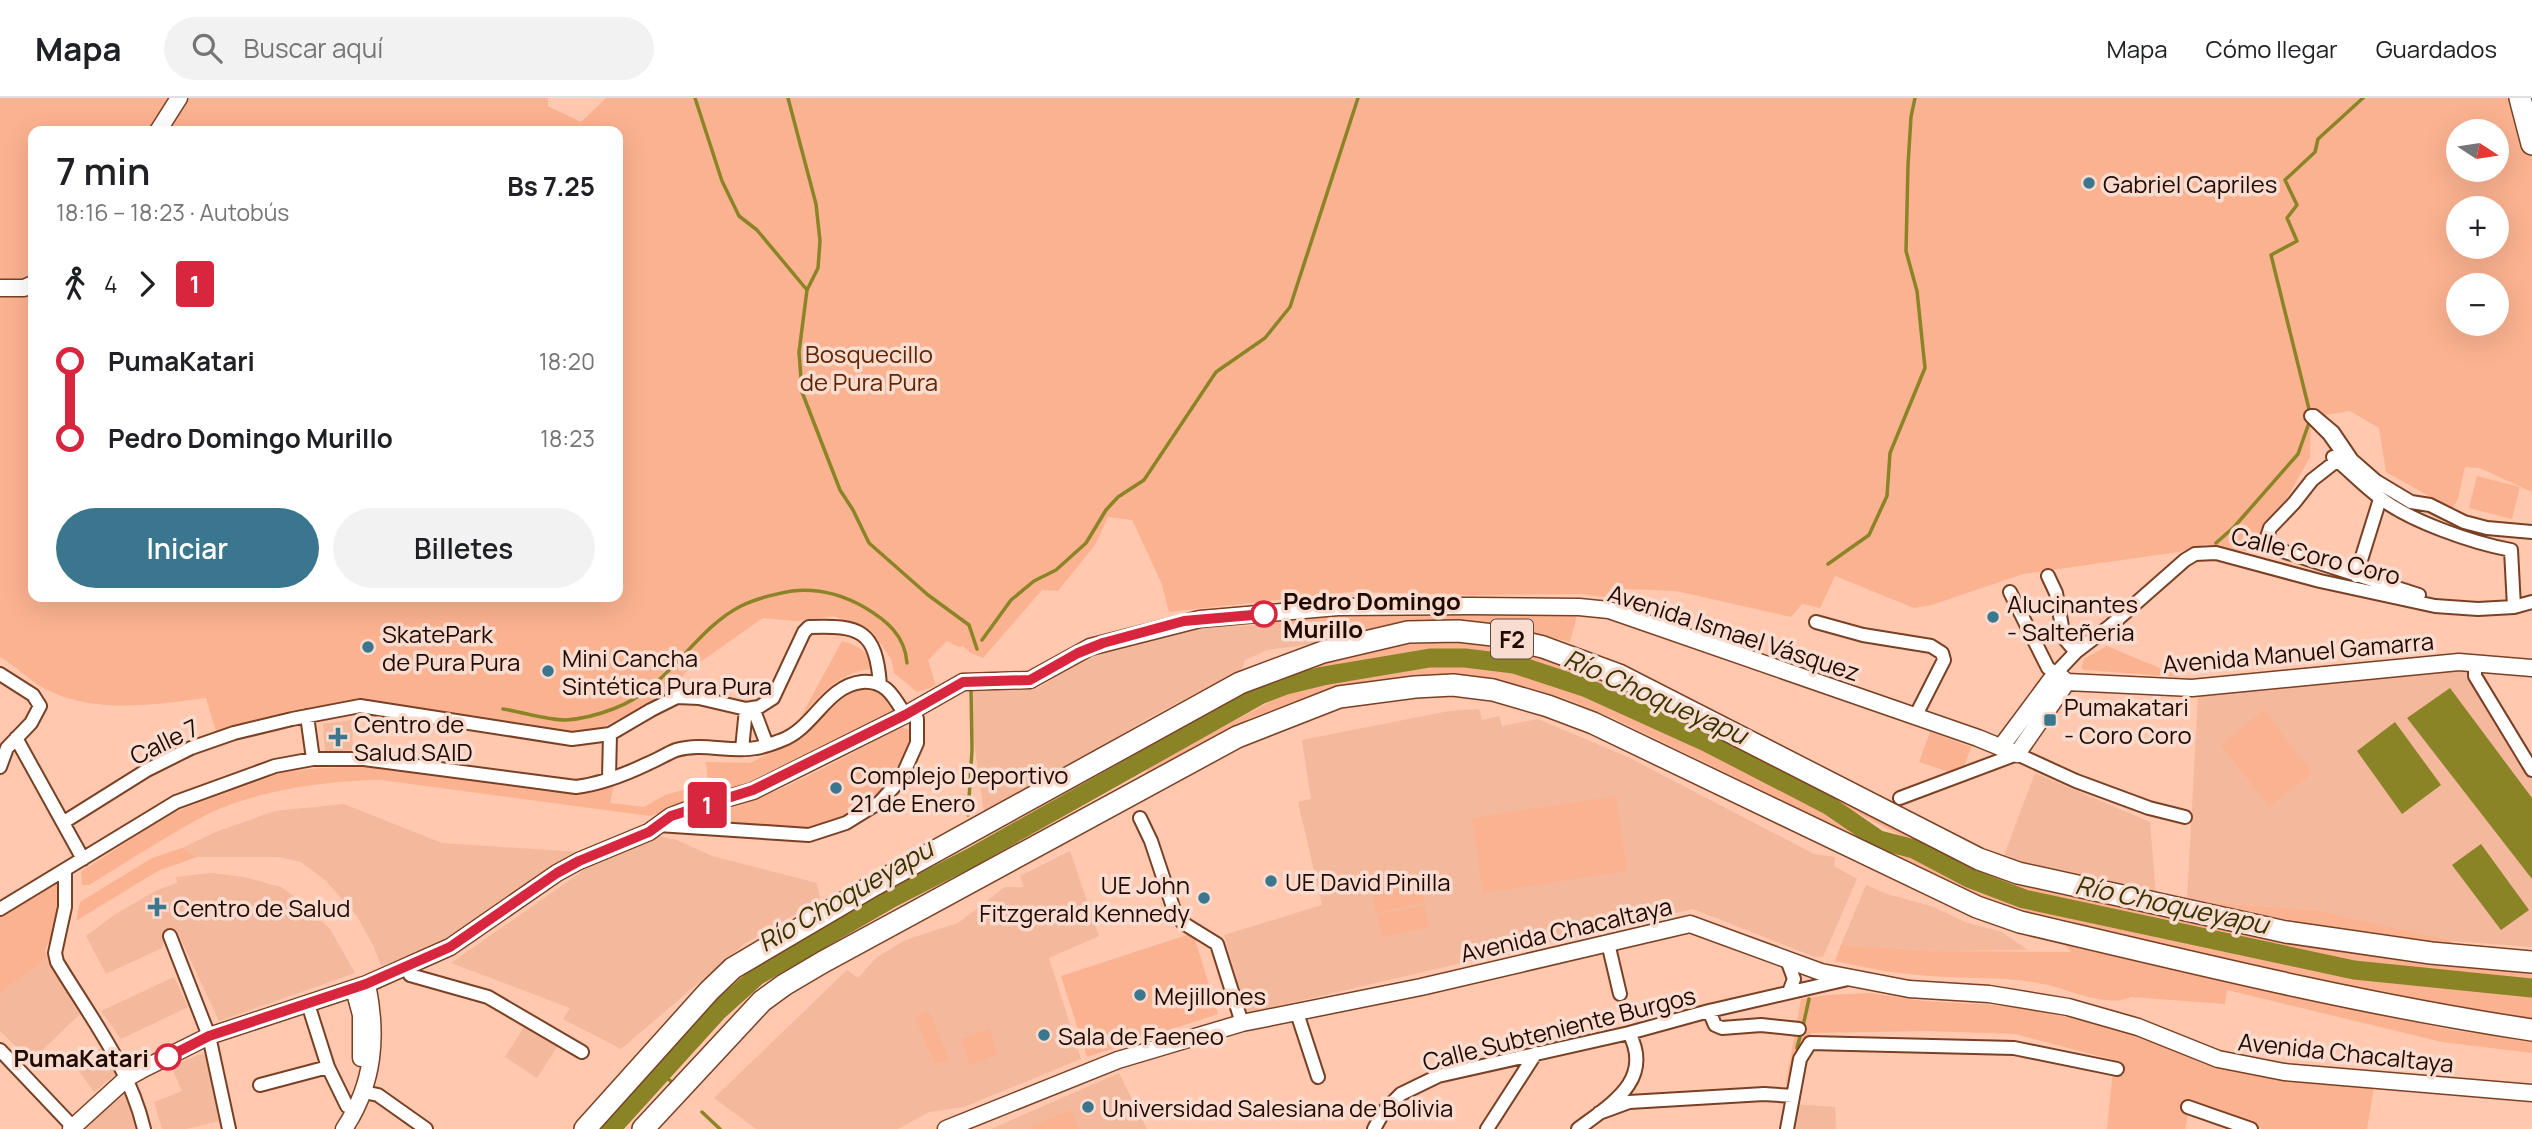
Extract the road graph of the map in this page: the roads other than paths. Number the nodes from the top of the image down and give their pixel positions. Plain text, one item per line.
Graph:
1 (179, 98) edge
2 (2520, 98) edge
3 (161, 126) edge
4 (2532, 144) edge
5 (28, 286) edge
6 (0, 288) edge
7 (2341, 458) junction
8 (2380, 499) junction
9 (2532, 532) edge
10 (2048, 576) dead end
11 (2356, 576) junction
12 (2010, 592) dead end
13 (2532, 602) edge
14 (2441, 606) junction
15 (2514, 607) junction
16 (1816, 622) dead end
17 (2076, 652) junction
18 (2474, 662) junction
19 (2532, 668) edge
20 (0, 674) edge
21 (2062, 678) junction
22 (880, 685) junction
23 (749, 708) junction
24 (909, 712) junction
25 (307, 716) junction
26 (1915, 717) junction
27 (610, 734) junction
28 (16, 738) junction
29 (767, 745) junction
30 (2001, 747) junction
31 (742, 749) junction
32 (2017, 754) junction
33 (313, 759) junction
34 (0, 767) edge
35 (2532, 770) edge
36 (608, 778) junction
37 (1900, 798) dead end
38 (2185, 817) dead end
39 (1140, 818) dead end
40 (64, 822) junction
41 (658, 825) junction
42 (83, 859) junction
43 (65, 870) junction
44 (0, 909) edge
45 (170, 936) dead end
46 (1608, 943) junction
47 (1787, 960) junction
48 (2532, 961) edge
49 (407, 967) junction
50 (1851, 978) junction
51 (360, 986) junction
52 (1789, 992) junction
53 (1620, 994) dead end
54 (308, 1004) junction
55 (1709, 1011) junction
56 (1297, 1013) junction
57 (1242, 1023) junction
58 (1799, 1029) dead end
59 (2532, 1030) edge
60 (1629, 1033) junction
61 (209, 1036) junction
62 (0, 1050) edge
63 (582, 1052) dead end
64 (1536, 1053) junction
65 (328, 1067) junction
66 (2117, 1069) dead end
67 (1318, 1077) dead end
68 (127, 1078) junction
69 (261, 1085) dead end
70 (363, 1092) junction
71 (2532, 1093) edge
72 (1793, 1096) junction
73 (347, 1107) junction
74 (2188, 1107) dead end
75 (1599, 1113) junction
76 (72, 1128) edge
77 (144, 1129) edge
78 (229, 1129) edge
79 (332, 1129) edge
80 (344, 1129) edge
81 (426, 1129) edge
82 (585, 1129) edge
83 (643, 1129) edge
84 (946, 1129) edge
85 (1374, 1129) edge
86 (1487, 1129) edge
87 (1578, 1129) edge
88 (1787, 1129) edge
89 (2251, 1129) edge

1 - 3 main road
2 - 4 highway
5 - 6 main road
7 - 8 street
7 - 9 street
7 - 11 street
8 - 11 street
8 - 15 street
10 - 17 street
11 - 14 street
12 - 21 street
13 - 15 street
14 - 15 street
14 - 17 street, Calle Coro Coro
16 - 26 street
17 - 21 street, Calle Coro Coro
18 - 19 main road, Avenida Manuel Gamarra
18 - 21 main road, Avenida Manuel Gamarra
18 - 35 street
20 - 28 street
21 - 30 main road, Calle Coro Coro
21 - 32 main road, Calle Coro Coro
22 - 23 street
22 - 24 street
22 - 29 street
23 - 27 street
23 - 29 street
23 - 31 street
24 - 26 main road, Avenida Ismael Vásquez
24 - 41 main road, Avenida Ismael Vásquez
24 - 41 street
25 - 27 street, Calle 7
25 - 33 street
25 - 40 street, Calle 7
26 - 30 main road, Avenida Ismael Vásquez
27 - 36 street
28 - 34 street
28 - 40 street
29 - 31 street
30 - 32 main road, Avenida Ismael Vásquez
31 - 36 street
32 - 37 street
32 - 38 street, Avenida Ismael Vásquez
33 - 36 street
33 - 42 street
39 - 57 street
40 - 42 street
41 - 49 main road, Avenida Ismael Vásquez
42 - 43 street
43 - 44 street
43 - 68 street
45 - 61 street
46 - 47 main road, Avenida Chacaltaya
46 - 53 street
46 - 56 main road, Avenida Chacaltaya
47 - 50 main road, Avenida Chacaltaya
47 - 52 street
48 - 82 highway, F2
49 - 51 main road, Avenida Ismael Vásquez
49 - 63 street
50 - 52 street, Calle Subteniente Burgos
50 - 71 main road, Avenida Chacaltaya
51 - 54 main road, Avenida Ismael Vásquez
51 - 70 main road
51 - 73 main road
52 - 55 street, Calle Subteniente Burgos
54 - 61 main road, Avenida Ismael Vásquez
54 - 65 street
55 - 58 street
55 - 60 street, Calle Subteniente Burgos
56 - 57 main road, Avenida Chacaltaya
56 - 67 street
57 - 84 main road, Avenida Chacaltaya
59 - 83 highway, F2
60 - 64 street, Calle Subteniente Burgos
60 - 75 street
61 - 68 main road, Avenida Ismael Vásquez
61 - 78 street
62 - 76 street
64 - 85 street, Calle Subteniente Burgos
64 - 86 street
65 - 69 street
65 - 73 street
66 - 72 street
68 - 76 main road, Avenida Ismael Vásquez
68 - 77 street
70 - 80 main road
70 - 81 street
72 - 75 street
72 - 88 street
73 - 79 main road
74 - 89 street
75 - 87 street

